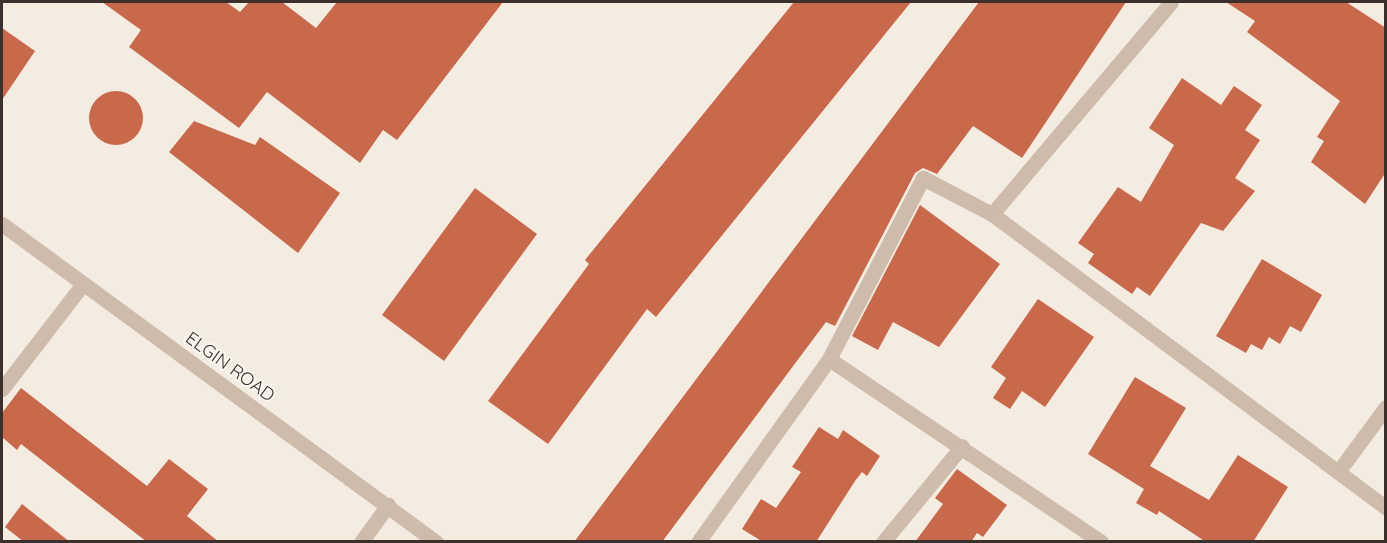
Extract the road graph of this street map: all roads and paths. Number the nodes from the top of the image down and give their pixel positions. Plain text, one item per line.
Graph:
1 (1171, 2) edge
2 (992, 214) junction
3 (2, 224) edge
4 (82, 285) junction
5 (829, 359) junction
6 (2, 389) edge
7 (1386, 406) edge
8 (962, 446) junction
9 (1338, 472) junction
10 (388, 505) junction
11 (1386, 508) edge
12 (1093, 539) edge
13 (361, 542) edge
14 (436, 542) edge
15 (698, 542) edge
16 (884, 542) edge

1 - 2 street
2 - 5 street
2 - 9 street
3 - 4 street, ELGIN ROAD
4 - 6 street
4 - 10 street, ELGIN ROAD
5 - 8 street
5 - 15 street
7 - 9 street
8 - 12 street
8 - 16 street
9 - 11 street
10 - 13 street
10 - 14 street, ELGIN ROAD

